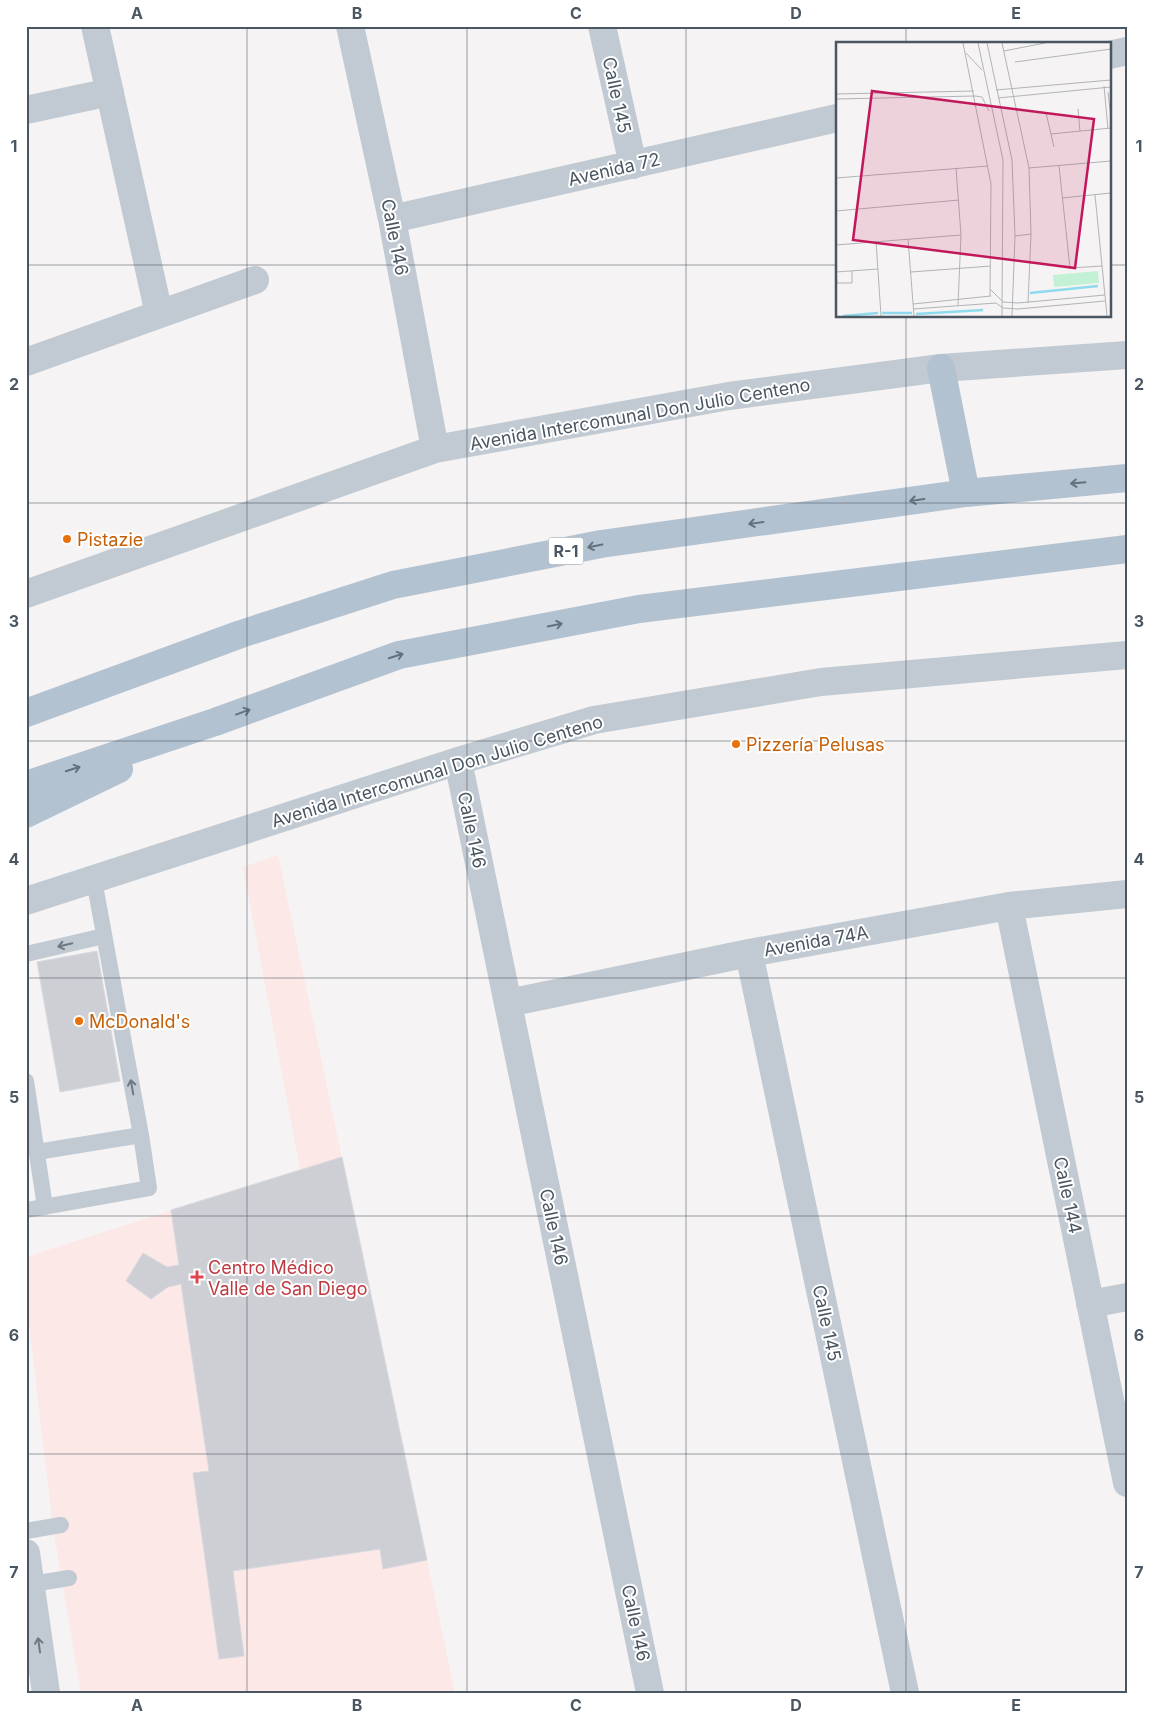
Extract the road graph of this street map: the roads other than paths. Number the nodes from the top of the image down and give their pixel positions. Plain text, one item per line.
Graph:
1 (95, 26) edge
2 (350, 26) edge
3 (602, 26) edge
4 (1127, 51) edge
5 (1110, 55) edge
6 (110, 92) junction
7 (26, 110) edge
8 (836, 118) edge
9 (633, 165) junction
10 (392, 219) junction
11 (255, 280) dead end
12 (159, 314) junction
13 (1127, 355) edge
14 (26, 362) edge
15 (941, 368) junction
16 (435, 449) junction
17 (1127, 478) edge
18 (966, 493) junction
19 (1127, 549) edge
20 (26, 594) edge
21 (1127, 656) edge
22 (26, 713) edge
23 (215, 722) junction
24 (458, 761) junction
25 (26, 785) edge
26 (26, 814) edge
27 (94, 880) junction
28 (1127, 894) edge
29 (26, 901) edge
30 (1009, 906) junction
31 (104, 936) junction
32 (749, 953) junction
33 (26, 954) edge
34 (508, 1003) junction
35 (26, 1081) edge
36 (141, 1135) junction
37 (37, 1152) junction
38 (45, 1207) junction
39 (26, 1210) edge
40 (1127, 1297) edge
41 (1090, 1304) junction
42 (1127, 1483) edge
43 (60, 1525) dead end
44 (26, 1531) edge
45 (26, 1553) edge
46 (68, 1578) dead end
47 (28, 1584) edge
48 (46, 1693) edge
49 (650, 1693) edge
50 (905, 1693) edge

1 - 6 street
2 - 10 street, Calle 146
3 - 9 street, Calle 145
4 - 5 street
6 - 7 street
6 - 12 street
8 - 9 street, Avenida 72
9 - 10 street, Avenida 72
10 - 16 street, Calle 146
11 - 12 street
12 - 14 street
13 - 15 street, Avenida Intercomunal Don Julio Centeno
15 - 16 street, Avenida Intercomunal Don Julio Centeno
15 - 18 main road
16 - 20 street, Avenida Intercomunal Don Julio Centeno
17 -> 18 main road, R-1
18 -> 22 main road, R-1
23 -> 19 main road
21 - 24 street, Avenida Intercomunal Don Julio Centeno
25 -> 23 main road
23 - 26 main road
24 - 27 street, Avenida Intercomunal Don Julio Centeno
24 - 34 street, Calle 146
27 - 29 street, Avenida Intercomunal Don Julio Centeno
27 - 31 lane
28 - 30 street, Avenida 74A
30 - 32 street, Avenida 74A
30 - 41 street, Calle 144
31 -> 33 lane
36 -> 31 lane
32 - 34 street, Avenida 74A
32 - 50 street, Calle 145
34 - 49 street, Calle 146
35 - 37 lane
36 - 37 lane
36 - 38 lane
37 - 38 lane
38 - 39 lane
40 - 41 street
41 - 42 street, Calle 144
43 - 44 lane
45 - 47 street
46 - 47 lane
48 -> 47 street

